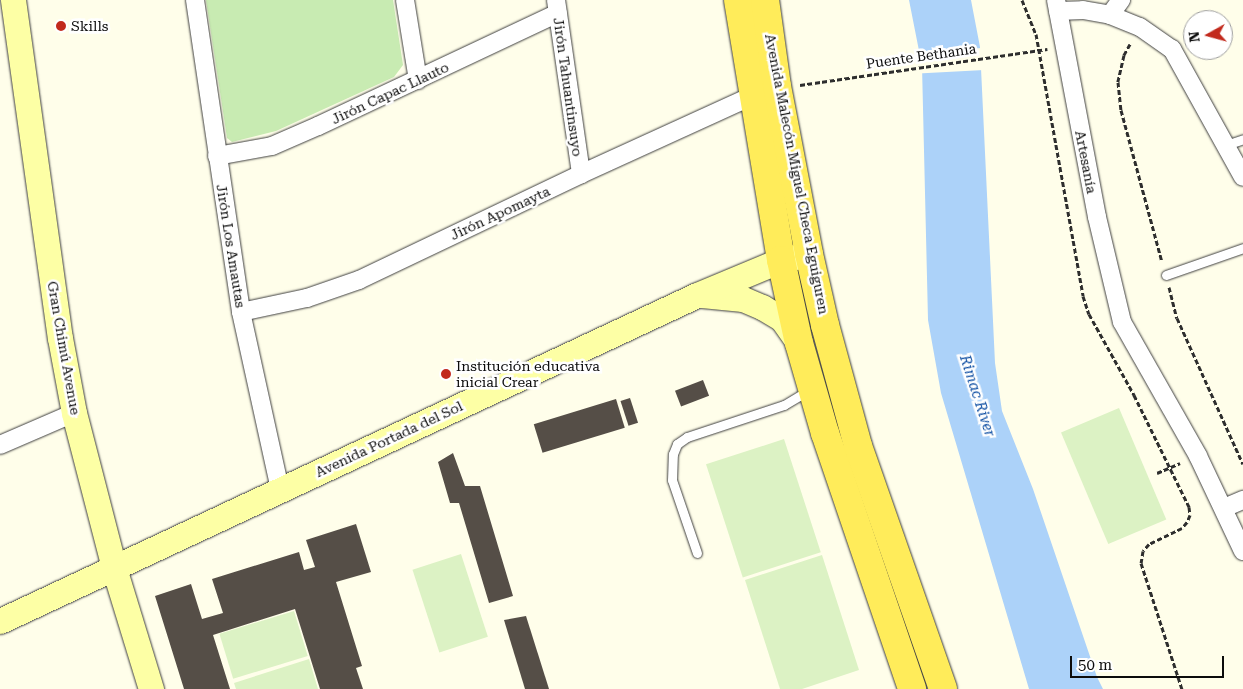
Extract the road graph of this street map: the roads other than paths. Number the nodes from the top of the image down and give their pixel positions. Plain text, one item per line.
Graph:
1 (12, 0) edge
2 (195, 0) edge
3 (405, 0) edge
4 (738, 0) edge
5 (765, 0) edge
6 (1120, 0) edge
7 (1057, 6) edge
8 (557, 7) edge
9 (1110, 15) junction
10 (418, 80) junction
11 (752, 96) junction
12 (1243, 139) edge
13 (1226, 145) junction
14 (217, 156) junction
15 (581, 174) junction
16 (1243, 177) edge
17 (1243, 248) edge
18 (809, 254) junction
19 (781, 260) junction
20 (1166, 275) road end
21 (697, 295) junction
22 (241, 312) junction
23 (799, 343) junction
24 (812, 388) junction
25 (74, 413) junction
26 (0, 445) edge
27 (280, 490) junction
28 (1243, 500) edge
29 (1224, 508) junction
30 (1243, 551) edge
31 (697, 553) dead end
32 (114, 568) junction
33 (0, 621) edge
34 (151, 689) edge
35 (912, 689) edge
36 (943, 689) edge

1 - 25 street, Gran Chimú Avenue
2 - 14 street, Jirón Los Amautas
3 - 10 street
4 - 11 main road, Avenida Malecón Miguel Checa Eguiguren
5 - 18 main road, Avenida Malecón Miguel Checa Eguiguren
6 - 9 street
7 - 9 street
7 - 29 street, Artesanía
8 - 10 street, Jirón Capac Llauto
8 - 15 street, Jirón Tahuantinsuyo
9 - 13 street
10 - 14 street, Jirón Capac Llauto
11 - 15 street, Jirón Apomayta
11 - 19 main road, Avenida Malecón Miguel Checa Eguiguren
12 - 13 lane
13 - 16 street
14 - 22 street, Jirón Los Amautas
15 - 22 street, Jirón Apomayta
17 - 20 lane
18 - 19 street, Avenida Portada del Sol
18 - 36 main road, Avenida Malecón Miguel Checa Eguiguren
19 - 21 street, Avenida Portada del Sol
19 - 23 main road, Avenida Malecón Miguel Checa Eguiguren
21 - 23 street
21 - 27 street, Avenida Portada del Sol
22 - 27 street, Jirón Los Amautas
23 - 24 main road, Avenida Malecón Miguel Checa Eguiguren
24 - 31 lane
24 - 35 main road, Avenida Malecón Miguel Checa Eguiguren
25 - 26 street
25 - 32 street, Gran Chimú Avenue
27 - 32 street, Avenida Portada del Sol
28 - 29 street
29 - 30 street, Artesanía
32 - 33 street, Avenida Portada del Sol
32 - 34 street, Gran Chimú Avenue

